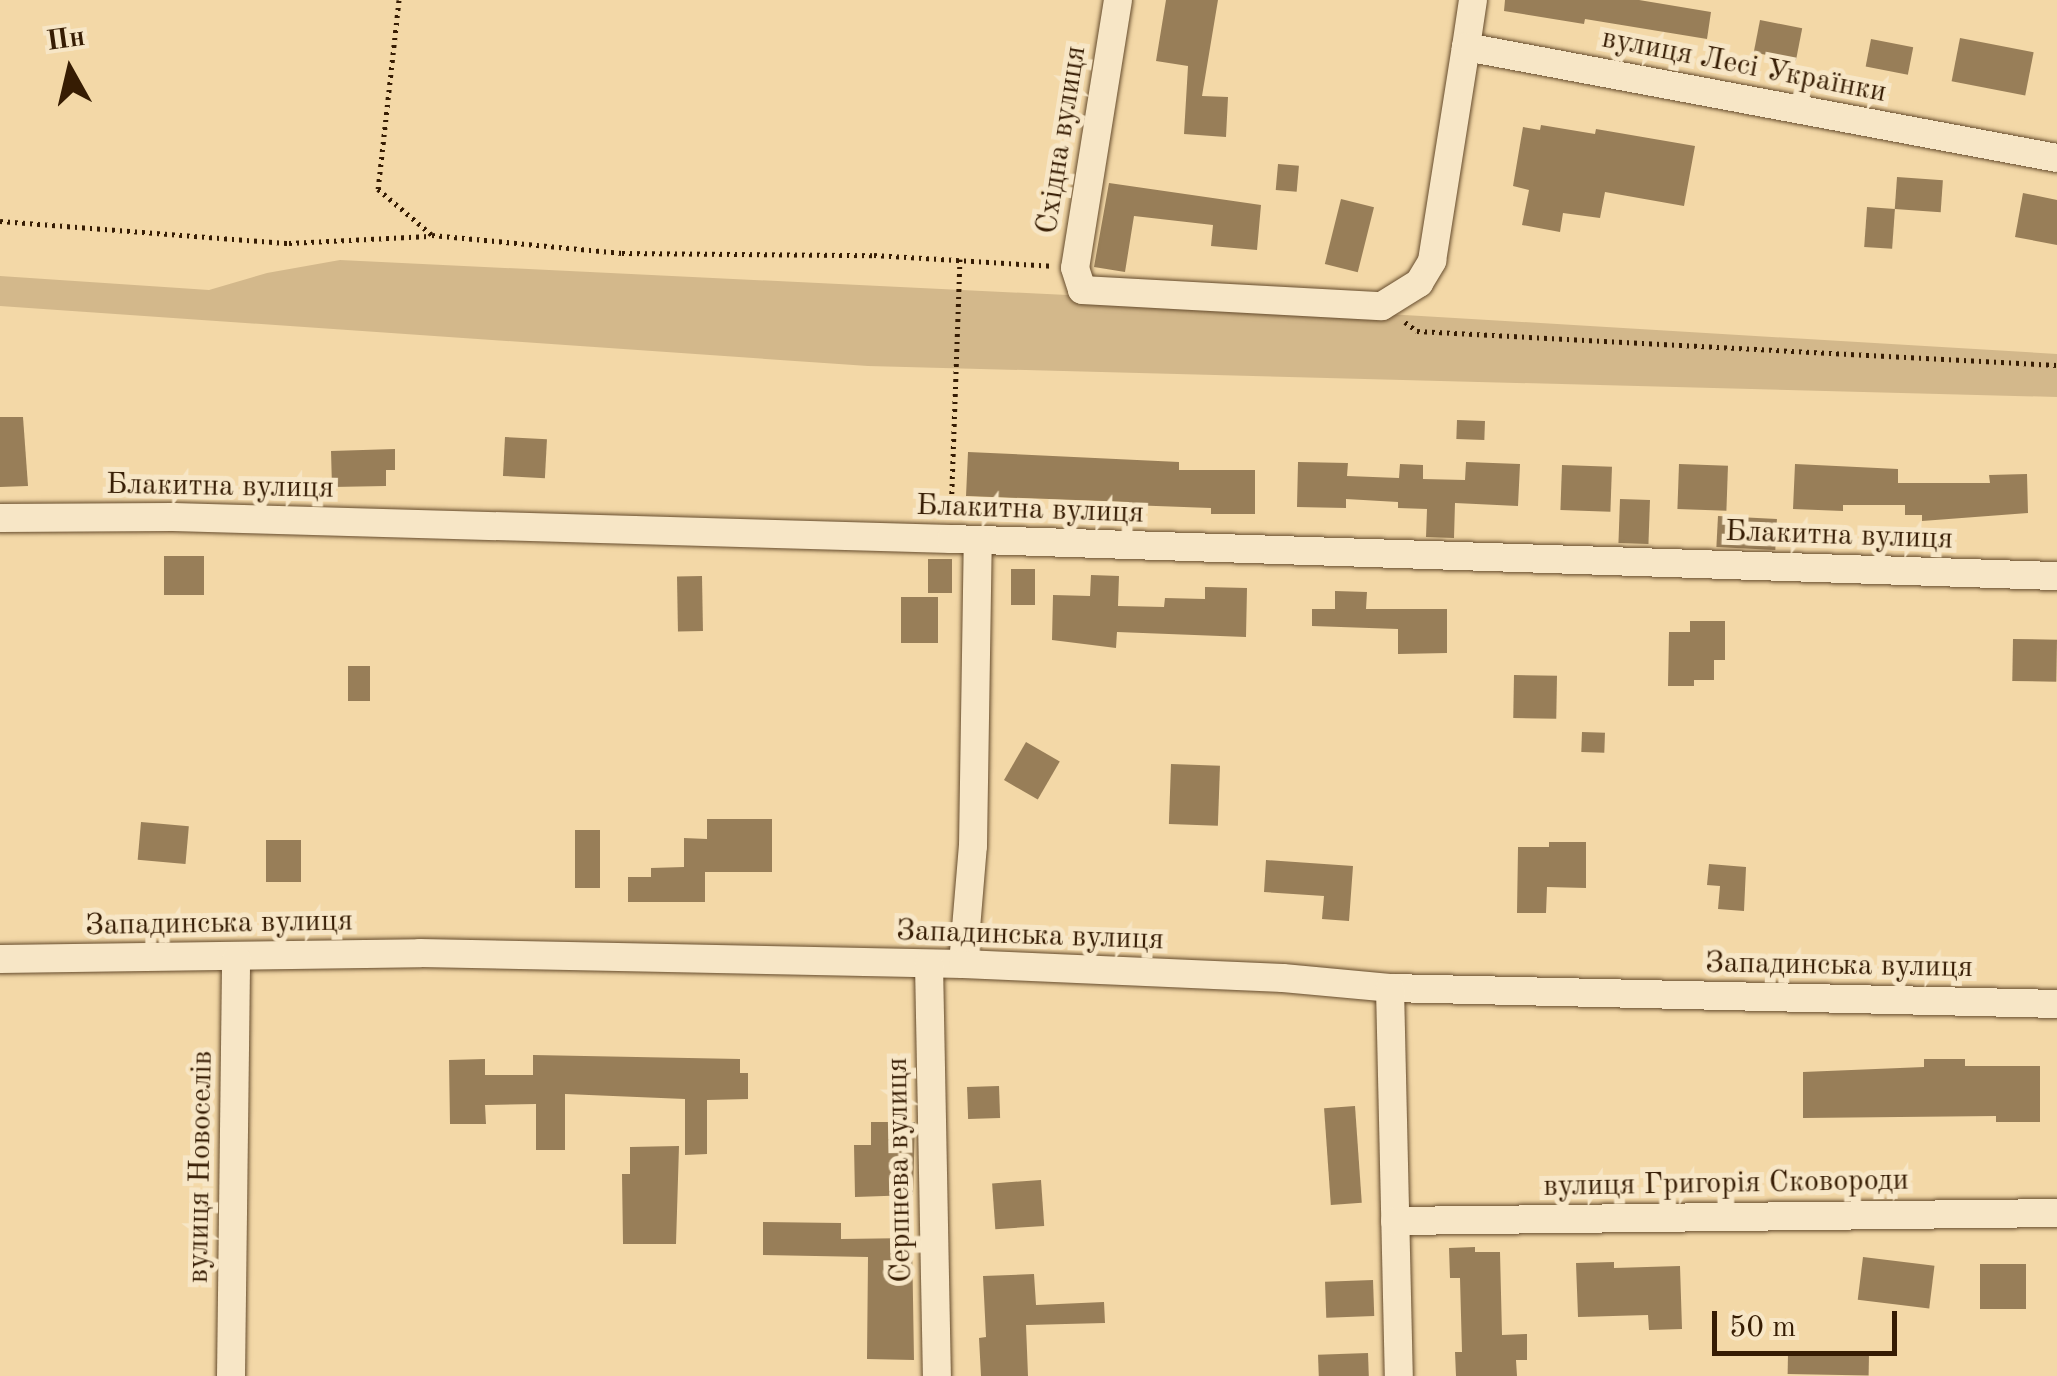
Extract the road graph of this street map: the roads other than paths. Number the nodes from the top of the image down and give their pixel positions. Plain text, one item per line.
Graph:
1 (1118, 0) edge
2 (1473, 0) edge
3 (1466, 47) junction
4 (2057, 158) edge
5 (0, 518) edge
6 (964, 540) junction
7 (2057, 576) edge
8 (236, 958) junction
9 (0, 959) edge
10 (929, 964) junction
11 (963, 964) junction
12 (1390, 988) junction
13 (2057, 1004) edge
14 (2057, 1212) edge
15 (1395, 1220) junction
16 (231, 1376) edge
17 (937, 1376) edge
18 (1399, 1376) edge

1 - 3 street, Східна вулиця
2 - 3 street
3 - 4 street, вулиця Лесі Українки
5 - 6 street, Блакитна вулиця
6 - 7 street, Блакитна вулиця
6 - 11 street
8 - 9 street, Западинська вулиця
8 - 10 street, Западинська вулиця
8 - 16 street, вулиця Новоселів
10 - 11 street, Западинська вулиця
10 - 17 street, Серпнева вулиця
11 - 12 street, Западинська вулиця
12 - 13 street, Западинська вулиця
12 - 15 street
14 - 15 street, вулиця Григорія Сковороди
15 - 18 street

